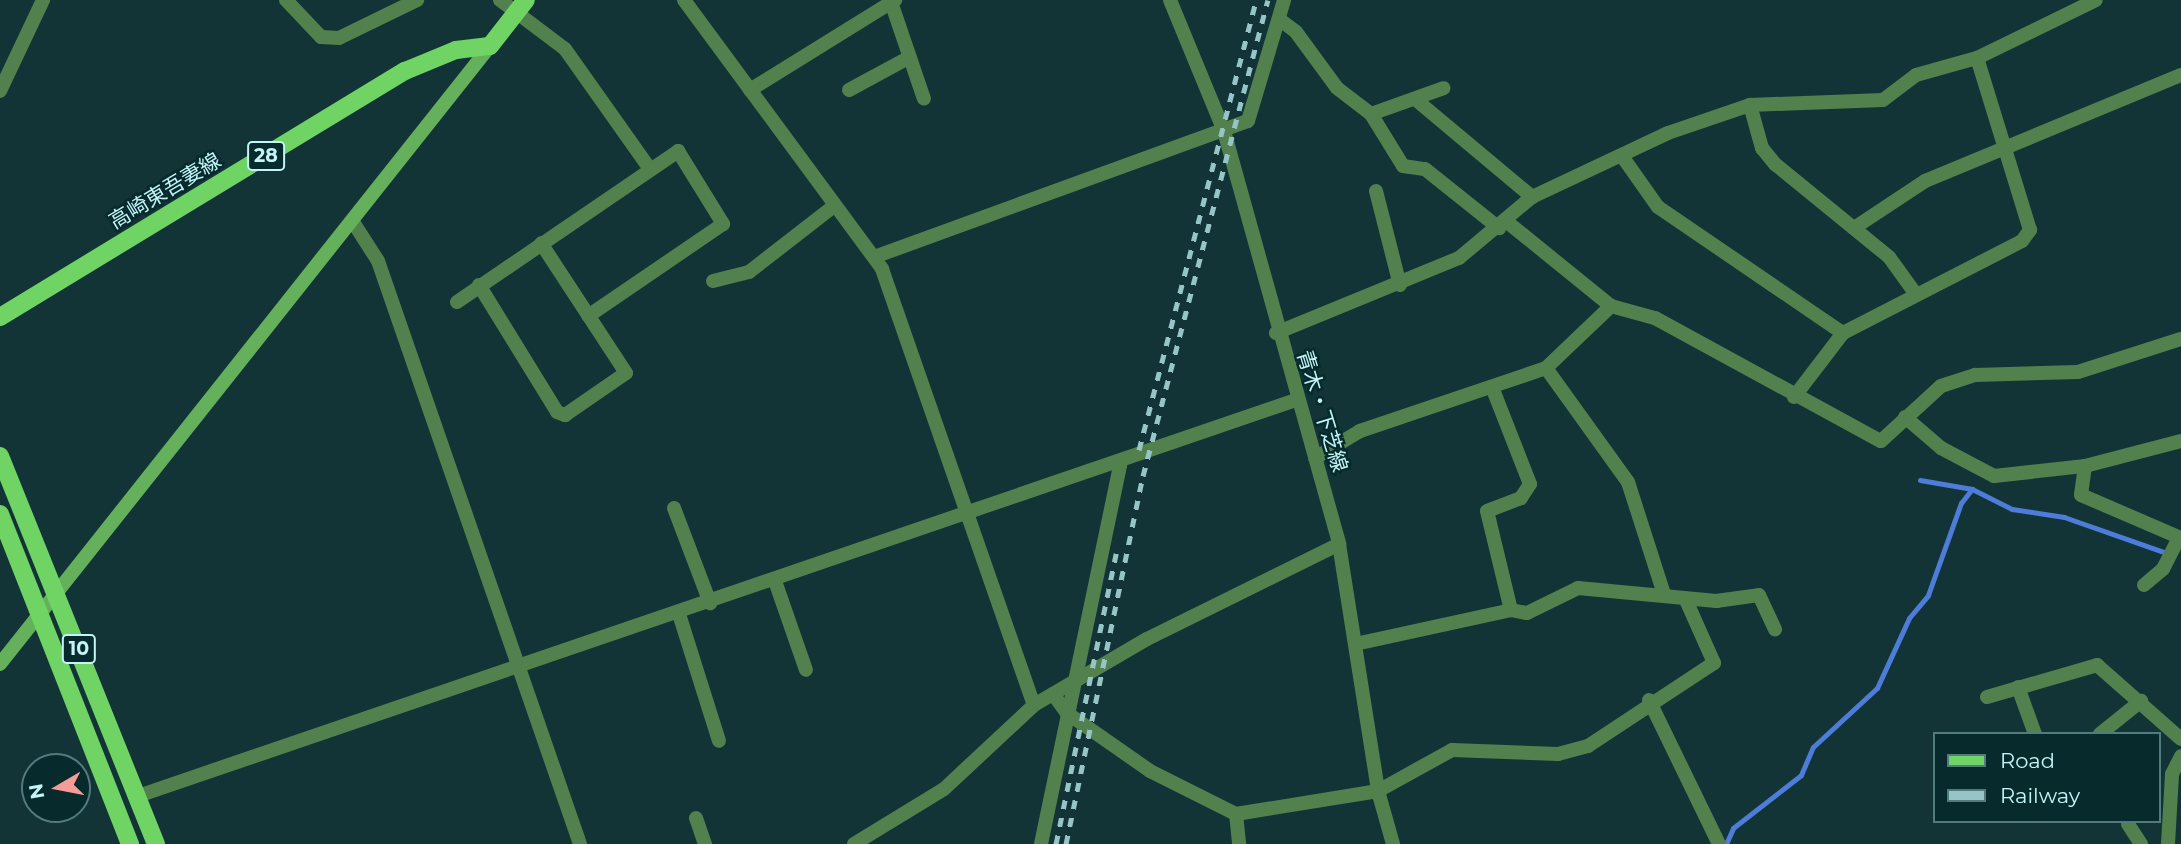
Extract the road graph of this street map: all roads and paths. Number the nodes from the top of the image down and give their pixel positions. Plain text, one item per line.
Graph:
1 (43, 0) edge
2 (286, 0) edge
3 (417, 0) edge
4 (500, 0) edge
5 (684, 0) edge
6 (1170, 0) edge
7 (1284, 0) edge
8 (2096, 0) edge
9 (893, 1) edge
10 (522, 5) edge
11 (1279, 19) junction
12 (490, 46) junction
13 (910, 57) junction
14 (1977, 58) junction
15 (2181, 75) edge
16 (1444, 88) dead end
17 (750, 90) junction
18 (849, 90) dead end
19 (0, 91) edge
20 (923, 99) dead end
21 (1415, 99) junction
22 (1750, 105) junction
23 (1371, 114) junction
24 (1224, 131) junction
25 (2008, 144) junction
26 (1622, 156) junction
27 (650, 169) junction
28 (1376, 191) dead end
29 (1532, 197) junction
30 (834, 206) junction
31 (353, 222) junction
32 (1503, 224) junction
33 (1854, 228) junction
34 (541, 243) junction
35 (874, 257) junction
36 (713, 281) dead end
37 (479, 285) junction
38 (1400, 285) junction
39 (1916, 293) junction
40 (457, 302) dead end
41 (1611, 306) junction
42 (588, 316) junction
43 (0, 317) edge
44 (1276, 333) junction
45 (1843, 333) junction
46 (2181, 339) edge
47 (1546, 368) junction
48 (1492, 387) junction
49 (1794, 397) junction
50 (1296, 400) junction
51 (1905, 417) junction
52 (2181, 441) edge
53 (0, 456) edge
54 (1315, 458) junction
55 (1121, 462) junction
56 (2085, 466) junction
57 (674, 508) dead end
58 (968, 510) junction
59 (0, 514) edge
60 (2180, 538) edge
61 (1339, 544) junction
62 (775, 581) junction
63 (2144, 585) dead end
64 (56, 592) junction
65 (1664, 594) junction
66 (1686, 600) junction
67 (710, 603) junction
68 (1511, 610) junction
69 (40, 613) junction
70 (679, 614) junction
71 (1775, 630) dead end
72 (1360, 643) junction
73 (0, 664) edge
74 (520, 669) junction
75 (806, 670) dead end
76 (1073, 684) junction
77 (2018, 687) junction
78 (1053, 694) junction
79 (1987, 697) dead end
80 (1649, 700) junction
81 (2141, 701) junction
82 (1034, 705) junction
83 (1067, 713) junction
84 (2034, 732) edge
85 (2102, 732) edge
86 (2181, 739) edge
87 (719, 741) dead end
88 (2181, 755) edge
89 (1378, 791) junction
90 (138, 796) junction
91 (1237, 814) junction
92 (696, 818) dead end
93 (2128, 824) dead end
94 (130, 844) edge
95 (156, 844) edge
96 (580, 844) edge
97 (705, 844) edge
98 (855, 844) edge
99 (1041, 844) edge
100 (1239, 844) edge
101 (1393, 844) edge
102 (1719, 844) edge
103 (2141, 844) edge
104 (2168, 844) edge

1 - 19 street
2 - 3 street
4 - 10 street
5 - 17 street
6 - 24 street, 青木・下芝線
7 - 11 street
8 - 14 street
9 - 13 street
9 - 17 street
10 - 12 main road
10 - 27 street
11 - 23 street
11 - 24 street
12 - 31 street
12 - 43 main road, 高崎東吾妻線 / 28
13 - 18 street
13 - 20 street
14 - 22 street
14 - 25 street
15 - 25 street
16 - 21 street
17 - 30 street
21 - 23 street
21 - 29 street
22 - 26 street
22 - 33 street
23 - 32 street
24 - 35 street
24 - 44 street, 青木・下芝線
25 - 33 street
25 - 39 street
26 - 29 street
26 - 45 street
27 - 34 street
27 - 42 street
28 - 38 street
29 - 32 street
30 - 35 street
30 - 36 street
31 - 64 street
31 - 74 street
32 - 38 street
32 - 41 street
33 - 39 street
34 - 37 street
34 - 42 street
35 - 58 street
37 - 40 street
37 - 42 street
38 - 44 street
39 - 45 street
41 - 47 street
41 - 49 street
44 - 50 street, 青木・下芝線
45 - 49 street
46 - 51 street
47 - 48 street
47 - 65 street
48 - 54 street
48 - 68 street
49 - 51 street
50 - 54 street, 青木・下芝線
50 - 55 street
51 - 56 street
52 - 56 street
53 - 64 main road, 10
54 - 61 street, 青木・下芝線
55 - 58 street
55 - 76 street
56 - 60 street
57 - 67 street
58 - 62 street
58 - 82 street
59 - 69 main road, 10
60 - 63 street
61 - 72 street, 青木・下芝線
61 - 76 street
62 - 67 street
62 - 75 street
64 - 69 street
64 - 90 main road, 10
65 - 66 street
65 - 68 street
66 - 71 street
66 - 80 street
67 - 70 street
68 - 72 street
69 - 73 street
69 - 94 main road, 10
70 - 74 street
70 - 87 street
72 - 89 street, 青木・下芝線
74 - 90 street
74 - 96 street
76 - 78 street
76 - 83 street
77 - 79 street
77 - 81 street
77 - 84 street
78 - 82 street
78 - 83 street
80 - 89 street
80 - 102 street
81 - 85 street
81 - 86 street
82 - 98 street
83 - 91 street
83 - 99 street
88 - 104 street
89 - 91 street
89 - 101 street, 青木・下芝線
90 - 95 main road, 10
91 - 100 street
92 - 97 street
93 - 103 street

